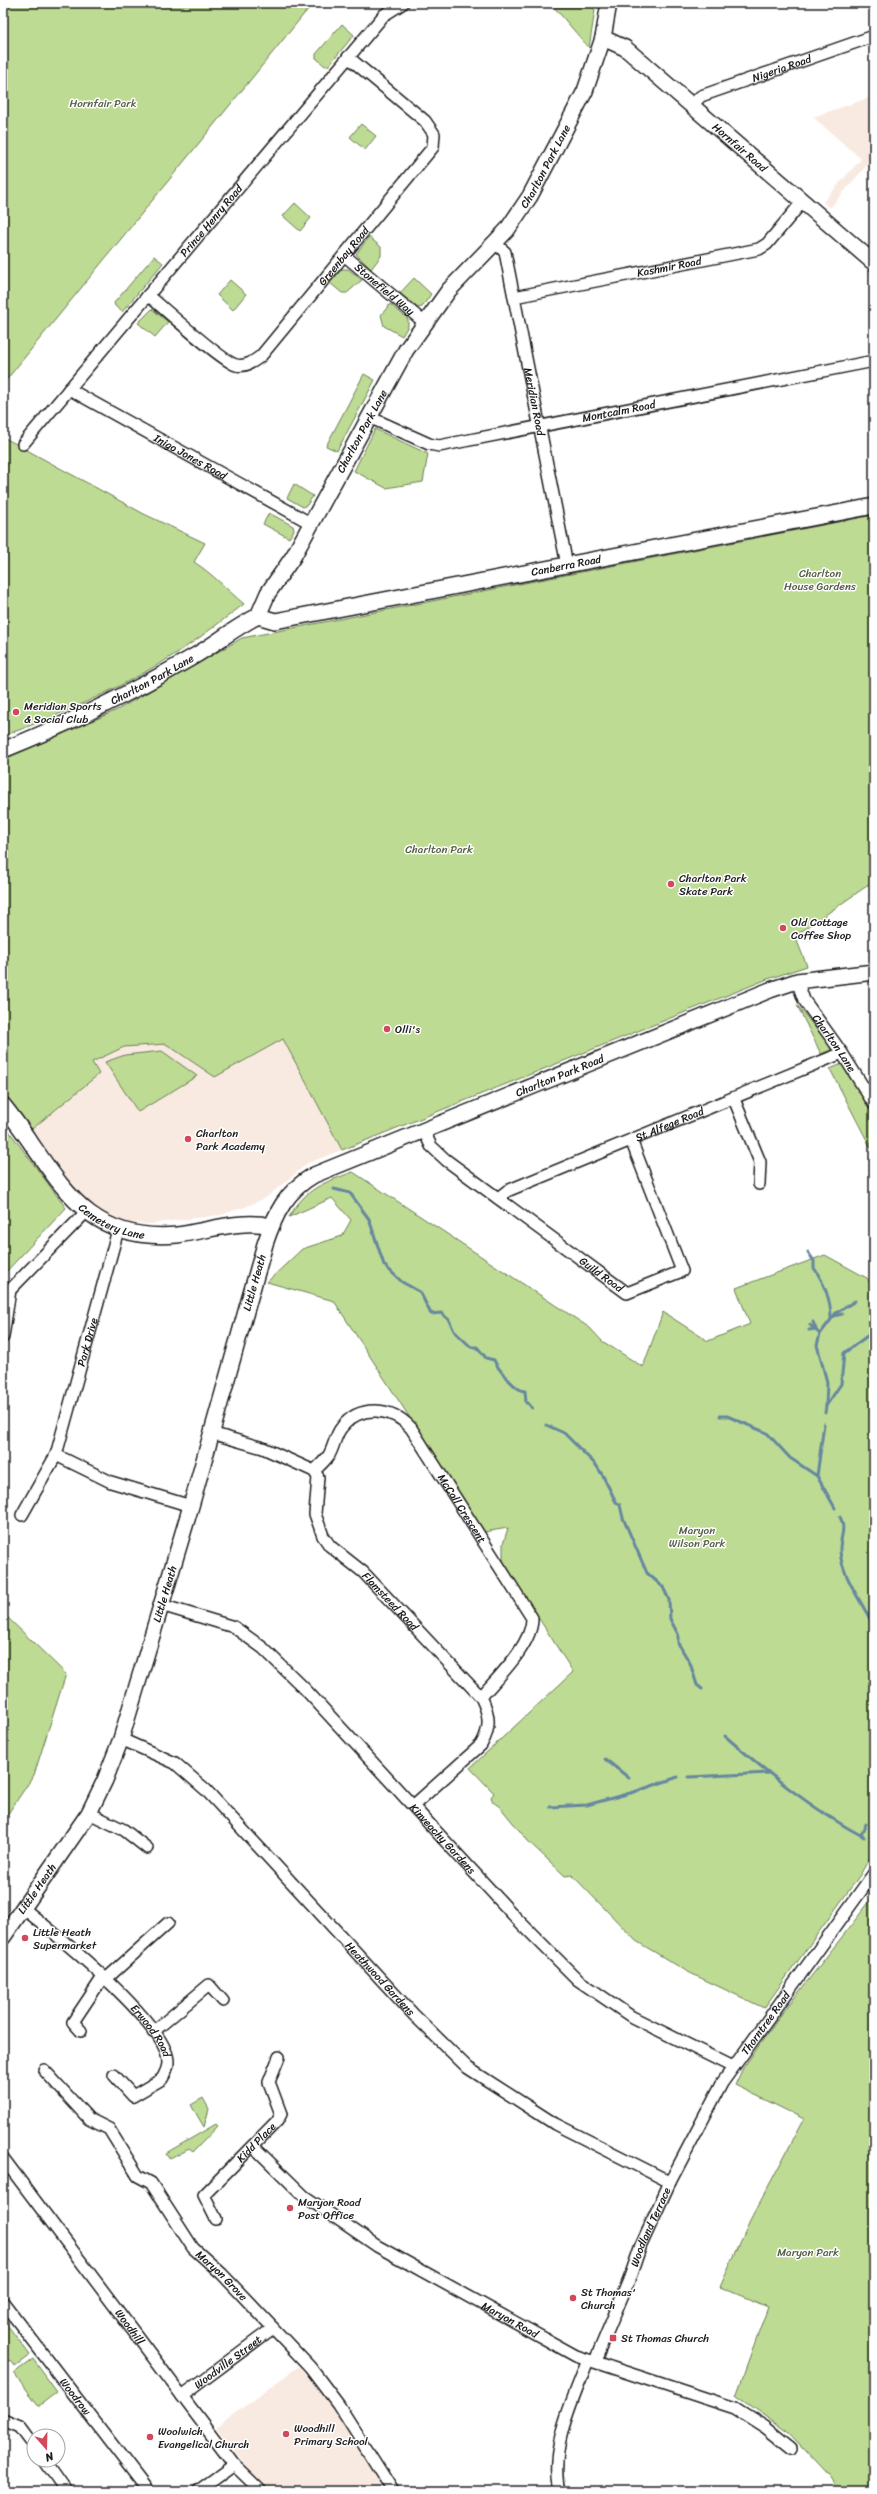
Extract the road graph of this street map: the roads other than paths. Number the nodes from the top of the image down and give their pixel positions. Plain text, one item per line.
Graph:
1 (403, 3) edge
2 (609, 3) edge
3 (874, 36) edge
4 (603, 38) junction
5 (348, 57) junction
6 (692, 105) junction
7 (803, 202) junction
8 (495, 243) junction
9 (344, 255) junction
10 (874, 263) edge
11 (148, 295) junction
12 (514, 297) junction
13 (424, 323) junction
14 (874, 361) edge
15 (69, 389) junction
16 (369, 416) junction
17 (539, 426) junction
18 (23, 444) dead end
19 (874, 506) edge
20 (312, 524) junction
21 (567, 565) junction
22 (258, 616) junction
23 (3, 750) edge
24 (874, 972) edge
25 (797, 981) junction
26 (842, 1053) junction
27 (734, 1099) junction
28 (874, 1104) edge
29 (3, 1105) edge
30 (424, 1131) junction
31 (631, 1140) junction
32 (759, 1184) dead end
33 (498, 1198) junction
34 (86, 1212) junction
35 (271, 1226) junction
36 (118, 1230) junction
37 (3, 1337) edge
38 (211, 1433) junction
39 (56, 1455) junction
40 (314, 1471) junction
41 (191, 1506) junction
42 (22, 1515) dead end
43 (161, 1605) junction
44 (481, 1697) junction
45 (121, 1739) junction
46 (414, 1805) junction
47 (90, 1813) junction
48 (147, 1848) dead end
49 (874, 1873) edge
50 (23, 1908) junction
51 (168, 1923) dead end
52 (3, 1937) edge
53 (104, 1978) junction
54 (224, 2001) dead end
55 (81, 2032) dead end
56 (153, 2032) junction
57 (279, 2057) dead end
58 (733, 2067) junction
59 (44, 2070) dead end
60 (114, 2075) dead end
61 (253, 2146) junction
62 (3, 2158) edge
63 (670, 2182) junction
64 (216, 2219) dead end
65 (3, 2302) edge
66 (273, 2328) junction
67 (592, 2360) junction
68 (182, 2396) junction
69 (3, 2420) edge
70 (26, 2435) edge
71 (791, 2448) dead end
72 (234, 2465) junction
73 (50, 2468) edge
74 (66, 2491) edge
75 (148, 2491) edge
76 (198, 2491) edge
77 (261, 2491) edge
78 (393, 2491) edge
79 (559, 2491) edge

1 - 5 street, Prince Henry Road
2 - 4 street, Charlton Park Lane
3 - 6 street, Nigeria Road
4 - 6 street, Hornfair Road
4 - 8 street, Charlton Park Lane
5 - 9 street, Greenbay Road
5 - 11 street, Prince Henry Road
6 - 7 street, Hornfair Road
7 - 10 street, Hornfair Road
7 - 12 street, Kashmir Road
8 - 12 street, Meridian Road
8 - 13 street, Charlton Park Lane
9 - 11 street, Greenbay Road
9 - 13 street, Stonefield Way
11 - 15 street, Prince Henry Road
12 - 17 street, Meridian Road
13 - 16 street, Charlton Park Lane
14 - 17 street, Montcalm Road
15 - 18 street, Prince Henry Road
15 - 20 street, Inigo Jones Road
16 - 17 street, Montcalm Road
16 - 20 street, Charlton Park Lane
17 - 21 street, Meridian Road
19 - 21 street, Canberra Road
20 - 22 street, Charlton Park Lane
21 - 22 street, Canberra Road
22 - 23 street, Charlton Park Lane
24 - 25 street, Charlton Park Road
25 - 26 street, Charlton Lane
25 - 30 street, Charlton Park Road
26 - 27 street, St Alfege Road
26 - 28 street, Charlton Lane
27 - 31 street, St Alfege Road
27 - 32 street
29 - 34 street, Cemetery Lane
30 - 33 street, Guild Road
30 - 35 street, Charlton Park Road
31 - 33 street, St Alfege Road
31 - 33 street, Guild Road
34 - 36 street, Cemetery Lane
34 - 37 street
35 - 36 street, Cemetery Lane
35 - 38 street, Little Heath
36 - 39 street, Park Drive
38 - 40 street
38 - 41 street, Little Heath
39 - 41 street
39 - 42 street, Park Drive
40 - 44 street, Flamsteed Road
40 - 44 street, McCall Crescent
41 - 43 street, Little Heath
43 - 45 street, Little Heath
43 - 46 street, Kinveachy Gardens
44 - 46 street, Flamsteed Road
45 - 47 street, Little Heath
45 - 63 street, Heathwood Gardens
46 - 58 street, Kinveachy Gardens
47 - 48 street
47 - 50 street, Little Heath
49 - 58 street, Thorntree Road
50 - 52 street, Little Heath
50 - 53 street, Erwood Road
51 - 53 street
53 - 55 street
53 - 56 street, Erwood Road
54 - 56 street
56 - 60 street, Erwood Road
57 - 61 street, Kidd Place
58 - 63 street, Thorntree Road
59 - 66 street, Maryon Grove
61 - 64 street, Kidd Place
61 - 67 street, Maryon Road
62 - 68 street, Woodhill
63 - 67 street, Woodland Terrace
65 - 75 street, Woodrow
66 - 68 street, Woodville Street
66 - 78 street, Maryon Grove
67 - 71 street, Maryon Road
67 - 79 street, Woodland Terrace
68 - 72 street, Woodhill
69 - 70 street
72 - 76 street
72 - 77 street, Woodhill
73 - 74 street

